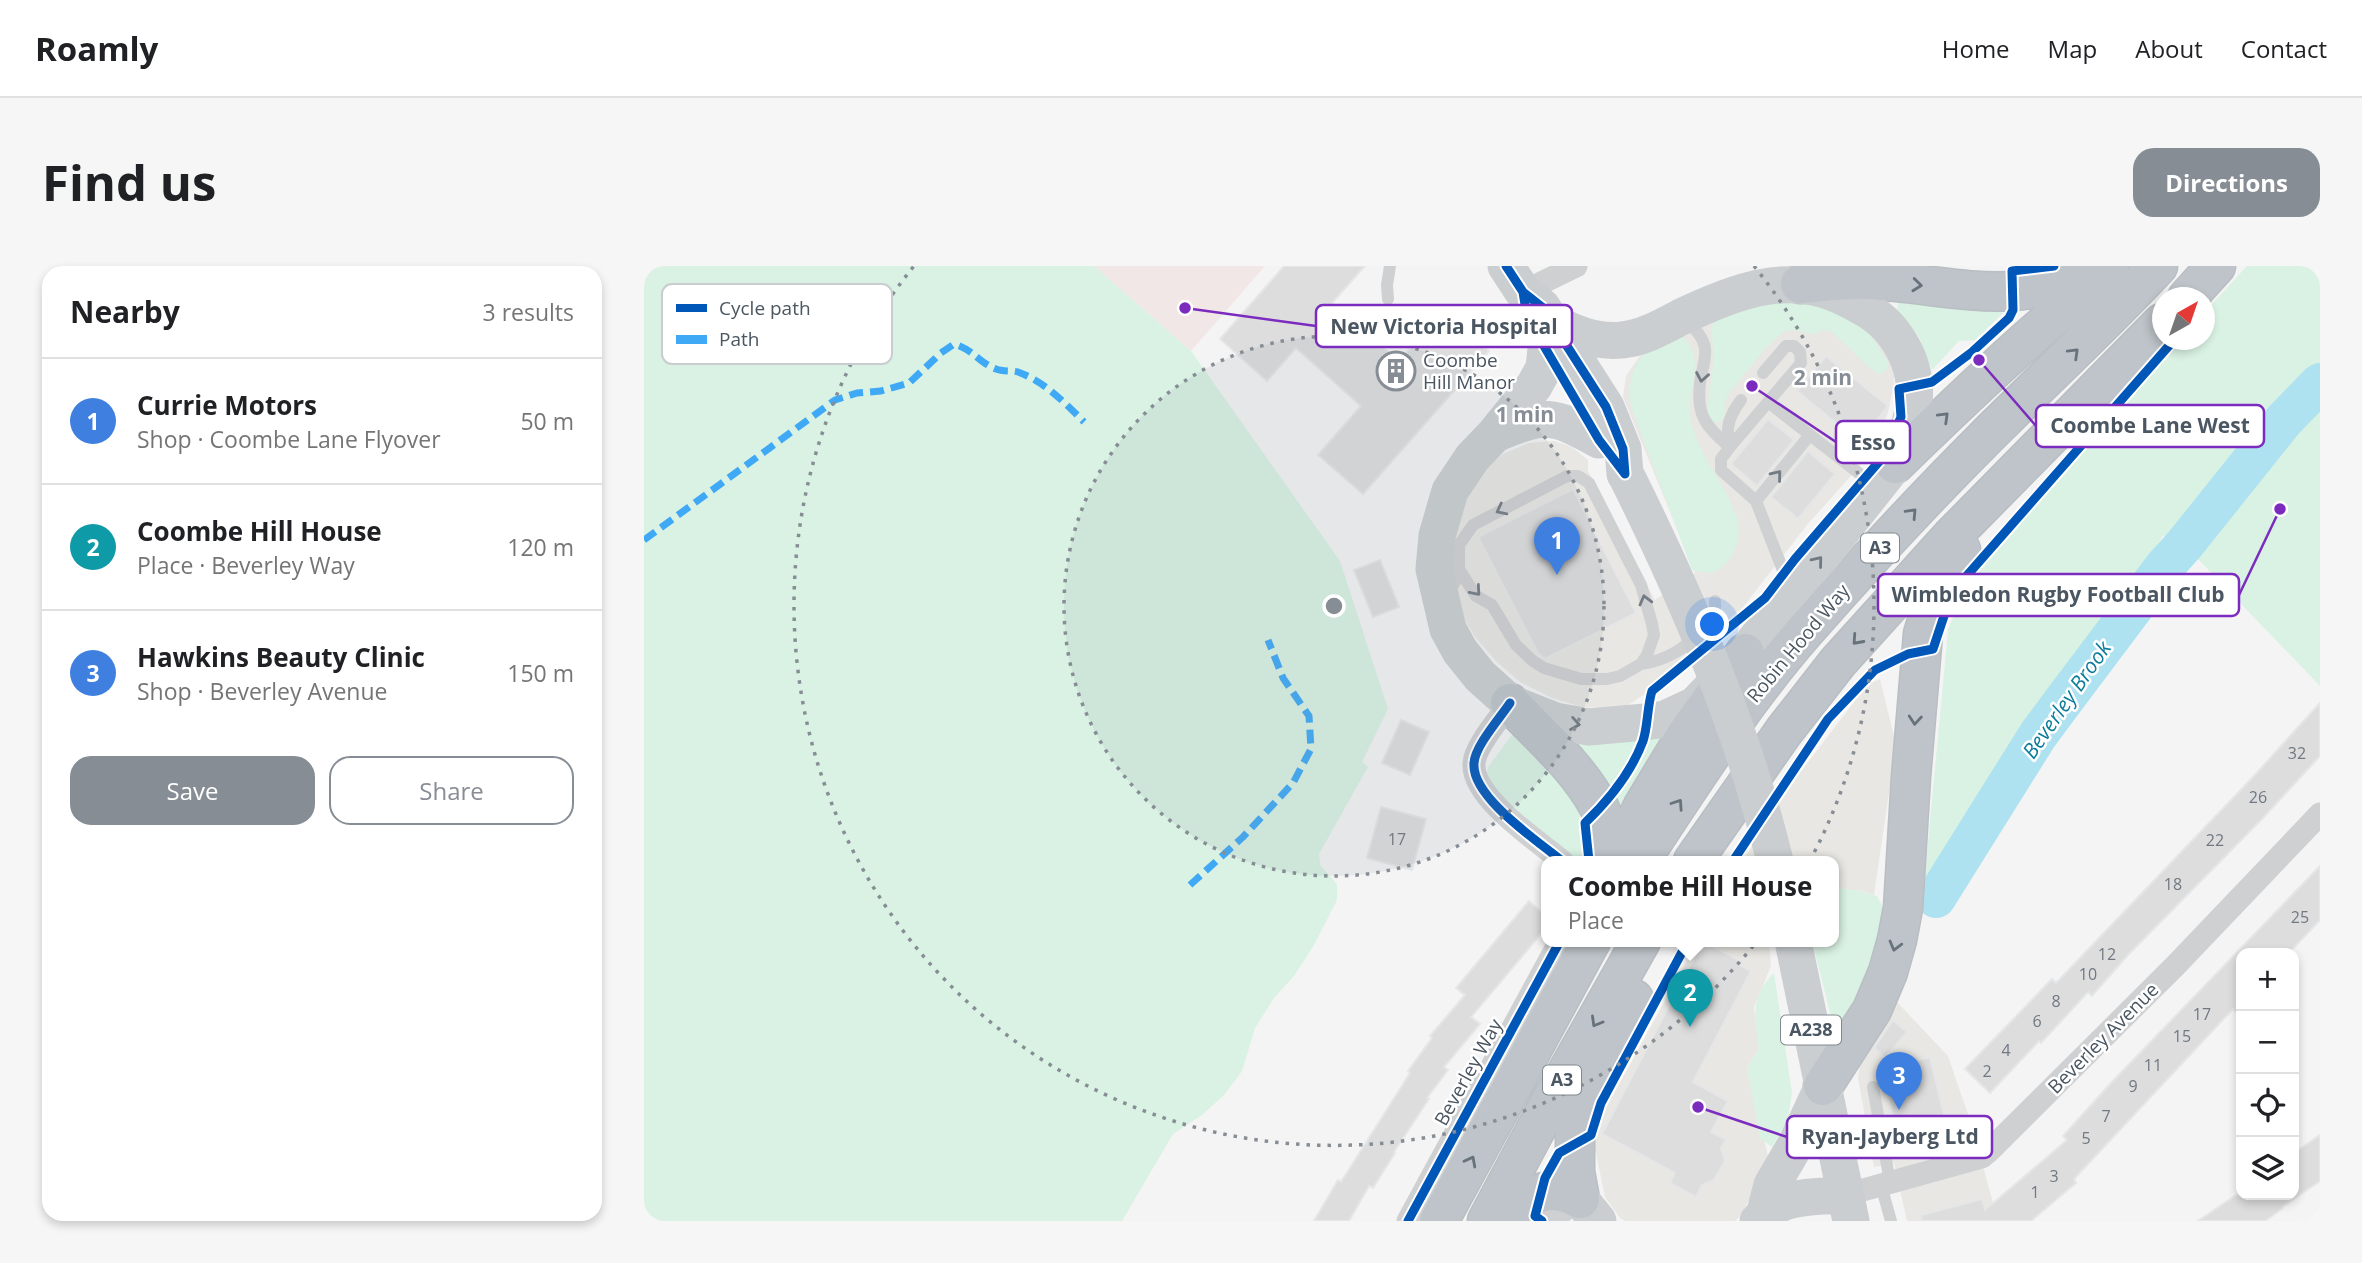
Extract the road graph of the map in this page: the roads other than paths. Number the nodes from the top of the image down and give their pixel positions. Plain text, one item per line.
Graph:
1 (1390, 266) edge
2 (1576, 266) edge
3 (2158, 266) edge
4 (2216, 266) edge
5 (2112, 268) edge
6 (1515, 279) edge
7 (1800, 284) joint
8 (1871, 284) edge
9 (2196, 287) edge
10 (1388, 299) dead end
11 (1667, 324) junction
12 (2152, 333) edge
13 (1549, 335) junction
14 (1763, 373) dead end
15 (1741, 400) dead end
16 (1768, 402) junction
17 (1603, 423) junction
18 (1495, 434) junction
19 (1809, 436) junction
20 (1730, 447) junction
21 (2039, 449) junction
22 (1890, 471) junction
23 (1756, 501) junction
24 (1437, 536) junction
25 (1460, 567) junction
26 (1716, 601) dead end
27 (1441, 602) junction
28 (1784, 604) junction
29 (1745, 653) junction
30 (1641, 664) junction
31 (1510, 703) junction
32 (2320, 814) edge
33 (1556, 856) edge
34 (1610, 856) edge
35 (1619, 856) edge
36 (1643, 856) edge
37 (1696, 856) edge
38 (1774, 856) edge
39 (1580, 947) edge
40 (1580, 947) edge
41 (1639, 947) edge
42 (1641, 947) edge
43 (1796, 958) edge
44 (1823, 1086) junction
45 (1873, 1087) dead end
46 (1886, 1183) junction
47 (1848, 1208) edge
48 (1589, 1210) edge
49 (1762, 1217) edge
50 (1408, 1221) edge
51 (1439, 1221) edge
52 (1487, 1221) edge
53 (1506, 1221) edge
54 (1549, 1221) edge
55 (1891, 1221) edge

1 - 10 lane
2 - 6 street
36 -> 3 highway, Robin Hood Way / A3
4 - 9 highway
8 -> 5 highway
22 -> 5 highway
6 - 13 main road
7 - 8 highway
7 - 11 main road
8 - 22 main road
11 - 13 main road
11 - 17 main road
11 -> 20 lane
12 - 21 highway, A3
13 - 17 main road
13 - 18 main road
14 - 16 lane
15 - 20 lane
16 - 19 lane
16 - 20 lane
17 - 18 main road
17 - 38 main road, bridge
18 - 24 main road
19 - 22 lane
23 -> 19 lane
20 - 23 lane
21 -> 37 highway, A3
21 -> 44 highway
28 -> 22 main road
23 - 28 lane
24 - 25 lane
24 - 27 main road
25 - 27 lane
25 -> 30 lane
30 -> 25 lane
26 - 30 lane
27 - 31 main road
28 - 29 main road
31 -> 29 main road
29 - 35 highway
31 - 33 street
31 - 34 highway
32 - 46 street, Beverley Avenue
39 - 50 street, Beverley Way
51 -> 40 highway, Beverley Way / A3
41 -> 52 highway, A3
42 - 48 highway
43 - 44 main road, A238
44 - 47 main road, A238
44 - 49 main road
45 - 46 lane
46 - 47 street, Beverley Avenue
46 - 55 lane
47 - 49 main road
48 - 53 highway
48 - 54 street

